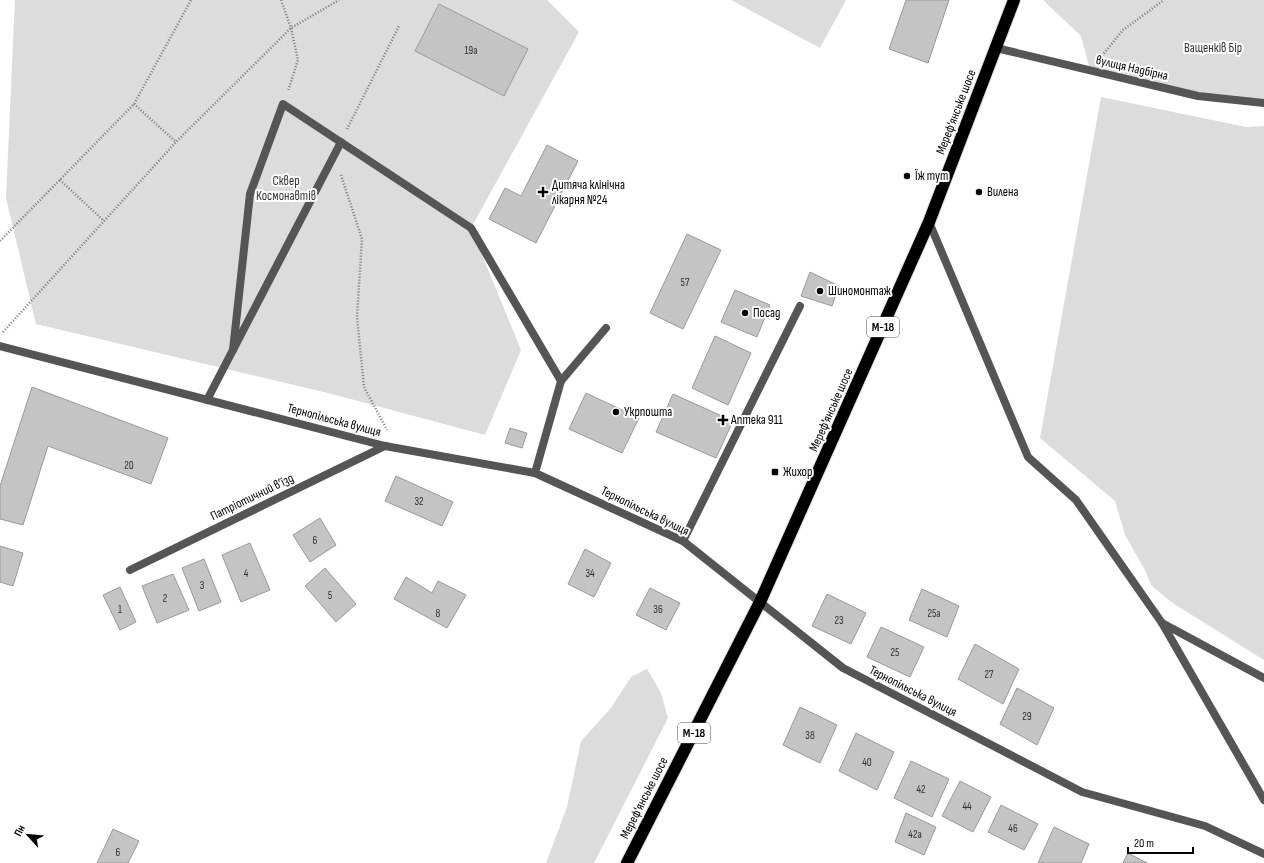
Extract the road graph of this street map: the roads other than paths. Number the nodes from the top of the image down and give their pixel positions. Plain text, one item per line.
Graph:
1 (1014, 0) edge
2 (996, 48) junction
3 (1264, 103) edge
4 (341, 142) junction
5 (929, 222) junction
6 (800, 306) dead end
7 (606, 328) dead end
8 (0, 346) edge
9 (233, 350) junction
10 (561, 381) junction
11 (207, 400) junction
12 (384, 446) junction
13 (535, 473) junction
14 (683, 541) junction
15 (130, 570) dead end
16 (760, 602) junction
17 (1162, 623) junction
18 (1264, 678) edge
19 (1264, 800) edge
20 (1264, 854) edge
21 (627, 863) edge

1 - 2 highway, Мереф'янське шосе / М-18
2 - 3 street, вулиця Надбірна
2 - 5 highway, Мереф'янське шосе / М-18
4 - 9 street
4 - 9 street
4 - 10 street
5 - 16 highway, Мереф'янське шосе / М-18
5 - 17 street
6 - 14 street
7 - 10 street
8 - 11 street, Тернопільська вулиця
9 - 11 street
10 - 13 street
11 - 12 street, Тернопільська вулиця
12 - 13 street, Тернопільська вулиця
12 - 15 street, Патріотичний в’їзд
13 - 14 street, Тернопільська вулиця
14 - 16 street, Тернопільська вулиця
16 - 20 street, Тернопільська вулиця
16 - 21 highway, Мереф'янське шосе / М-18
17 - 18 street
17 - 19 street

